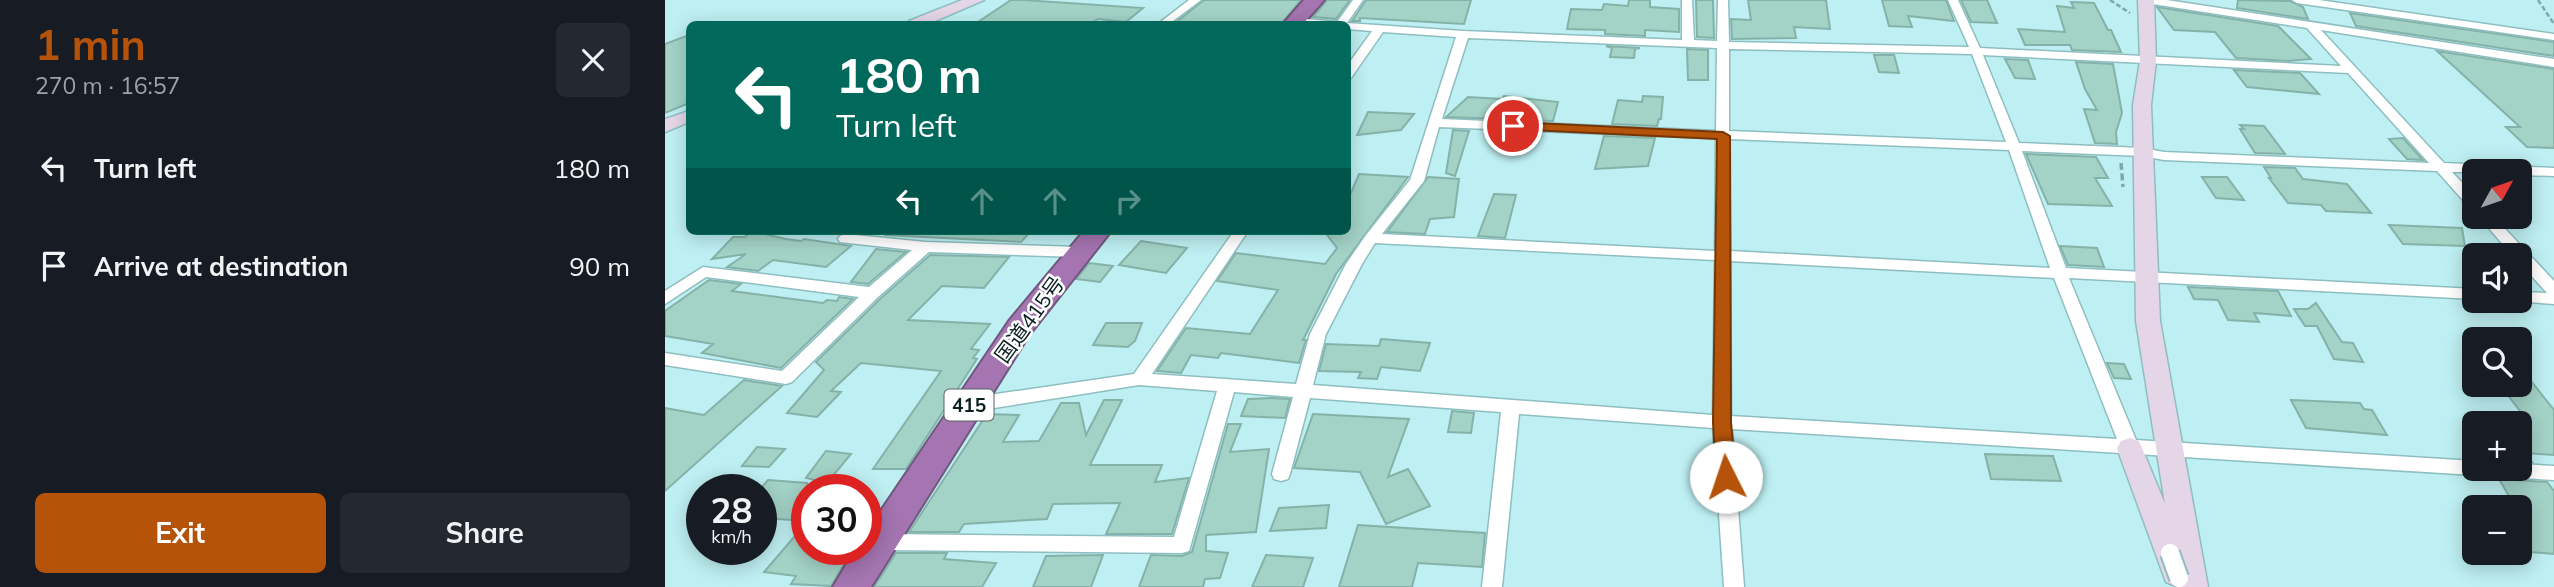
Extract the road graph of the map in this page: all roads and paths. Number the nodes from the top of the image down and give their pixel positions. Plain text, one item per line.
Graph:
1 (976, 0) edge
2 (1196, 0) edge
3 (1314, 0) edge
4 (1358, 0) edge
5 (1687, 0) edge
6 (1723, 0) edge
7 (1953, 0) edge
8 (2137, 0) edge
9 (2146, 0) edge
10 (2297, 0) edge
11 (2538, 0) edge
12 (923, 21) edge
13 (1167, 21) edge
14 (1296, 21) edge
15 (1343, 21) edge
16 (2554, 24) edge
17 (1351, 26) edge
18 (1380, 27) junction
19 (2312, 27) junction
20 (1463, 34) junction
21 (2554, 37) edge
22 (1688, 43) junction
23 (1724, 45) junction
24 (1978, 51) junction
25 (2148, 61) junction
26 (2554, 62) edge
27 (1351, 69) edge
28 (2351, 70) junction
29 (686, 118) edge
30 (1434, 122) junction
31 (665, 125) edge
32 (1723, 136) junction
33 (2015, 145) junction
34 (2143, 152) junction
35 (2440, 167) junction
36 (2554, 172) edge
37 (2462, 191) edge
38 (2497, 229) edge
39 (1238, 235) edge
40 (1371, 238) junction
41 (845, 239) dead end
42 (1089, 242) edge
43 (925, 247) junction
44 (1723, 254) junction
45 (2060, 274) junction
46 (2147, 277) junction
47 (2554, 291) edge
48 (872, 293) junction
49 (2462, 294) edge
50 (2532, 298) edge
51 (665, 299) edge
52 (2554, 299) edge
53 (665, 359) edge
54 (1139, 379) junction
55 (1227, 385) junction
56 (1301, 391) junction
57 (969, 405) junction
58 (1511, 406) junction
59 (1722, 422) junction
60 (2130, 448) junction
61 (2170, 451) junction
62 (2462, 467) edge
63 (2532, 472) edge
64 (2554, 473) edge
65 (1281, 474) dead end
66 (882, 540) edge
67 (882, 542) edge
68 (866, 565) edge
69 (2181, 576) edge
70 (851, 587) edge
71 (1492, 587) edge
72 (1734, 587) edge

1 - 12 street
2 - 13 street
3 - 14 highway
4 - 15 street
5 - 22 street
6 - 23 street
7 - 24 street
8 - 9 street
9 - 19 street
9 - 25 street
10 - 21 street
11 - 16 path
17 - 18 street
18 - 20 street
18 - 27 street
19 - 26 street
19 - 28 street
20 - 22 street
20 - 30 street
22 - 23 street
23 - 24 street
23 - 32 street
24 - 25 street
24 - 33 street
25 - 28 street
25 - 34 street
28 - 35 street
29 - 31 street
30 - 32 street
30 - 40 street
32 - 33 street
32 - 44 street
33 - 34 street
33 - 45 street
34 - 35 street
34 - 46 street
35 - 36 street
35 - 37 street
38 - 47 street
39 - 54 street
40 - 44 street
40 - 56 street
41 - 43 street
42 - 43 street
42 - 57 highway, 国道415号 / 415
43 - 48 street
44 - 45 street
44 - 59 street
45 - 46 street
45 - 60 street
46 - 49 street
46 - 61 street
48 - 51 street
48 - 53 street
50 - 52 street
54 - 55 street
54 - 57 street
55 - 56 street
55 - 67 street
56 - 58 street
56 - 65 street
57 - 66 highway, 国道415号 / 415
58 - 59 street
58 - 71 street
59 - 60 street
59 - 72 street
60 - 61 street
60 - 69 street
61 - 62 street
61 - 69 street
63 - 64 street
68 - 70 highway, 国道415号 / 415

